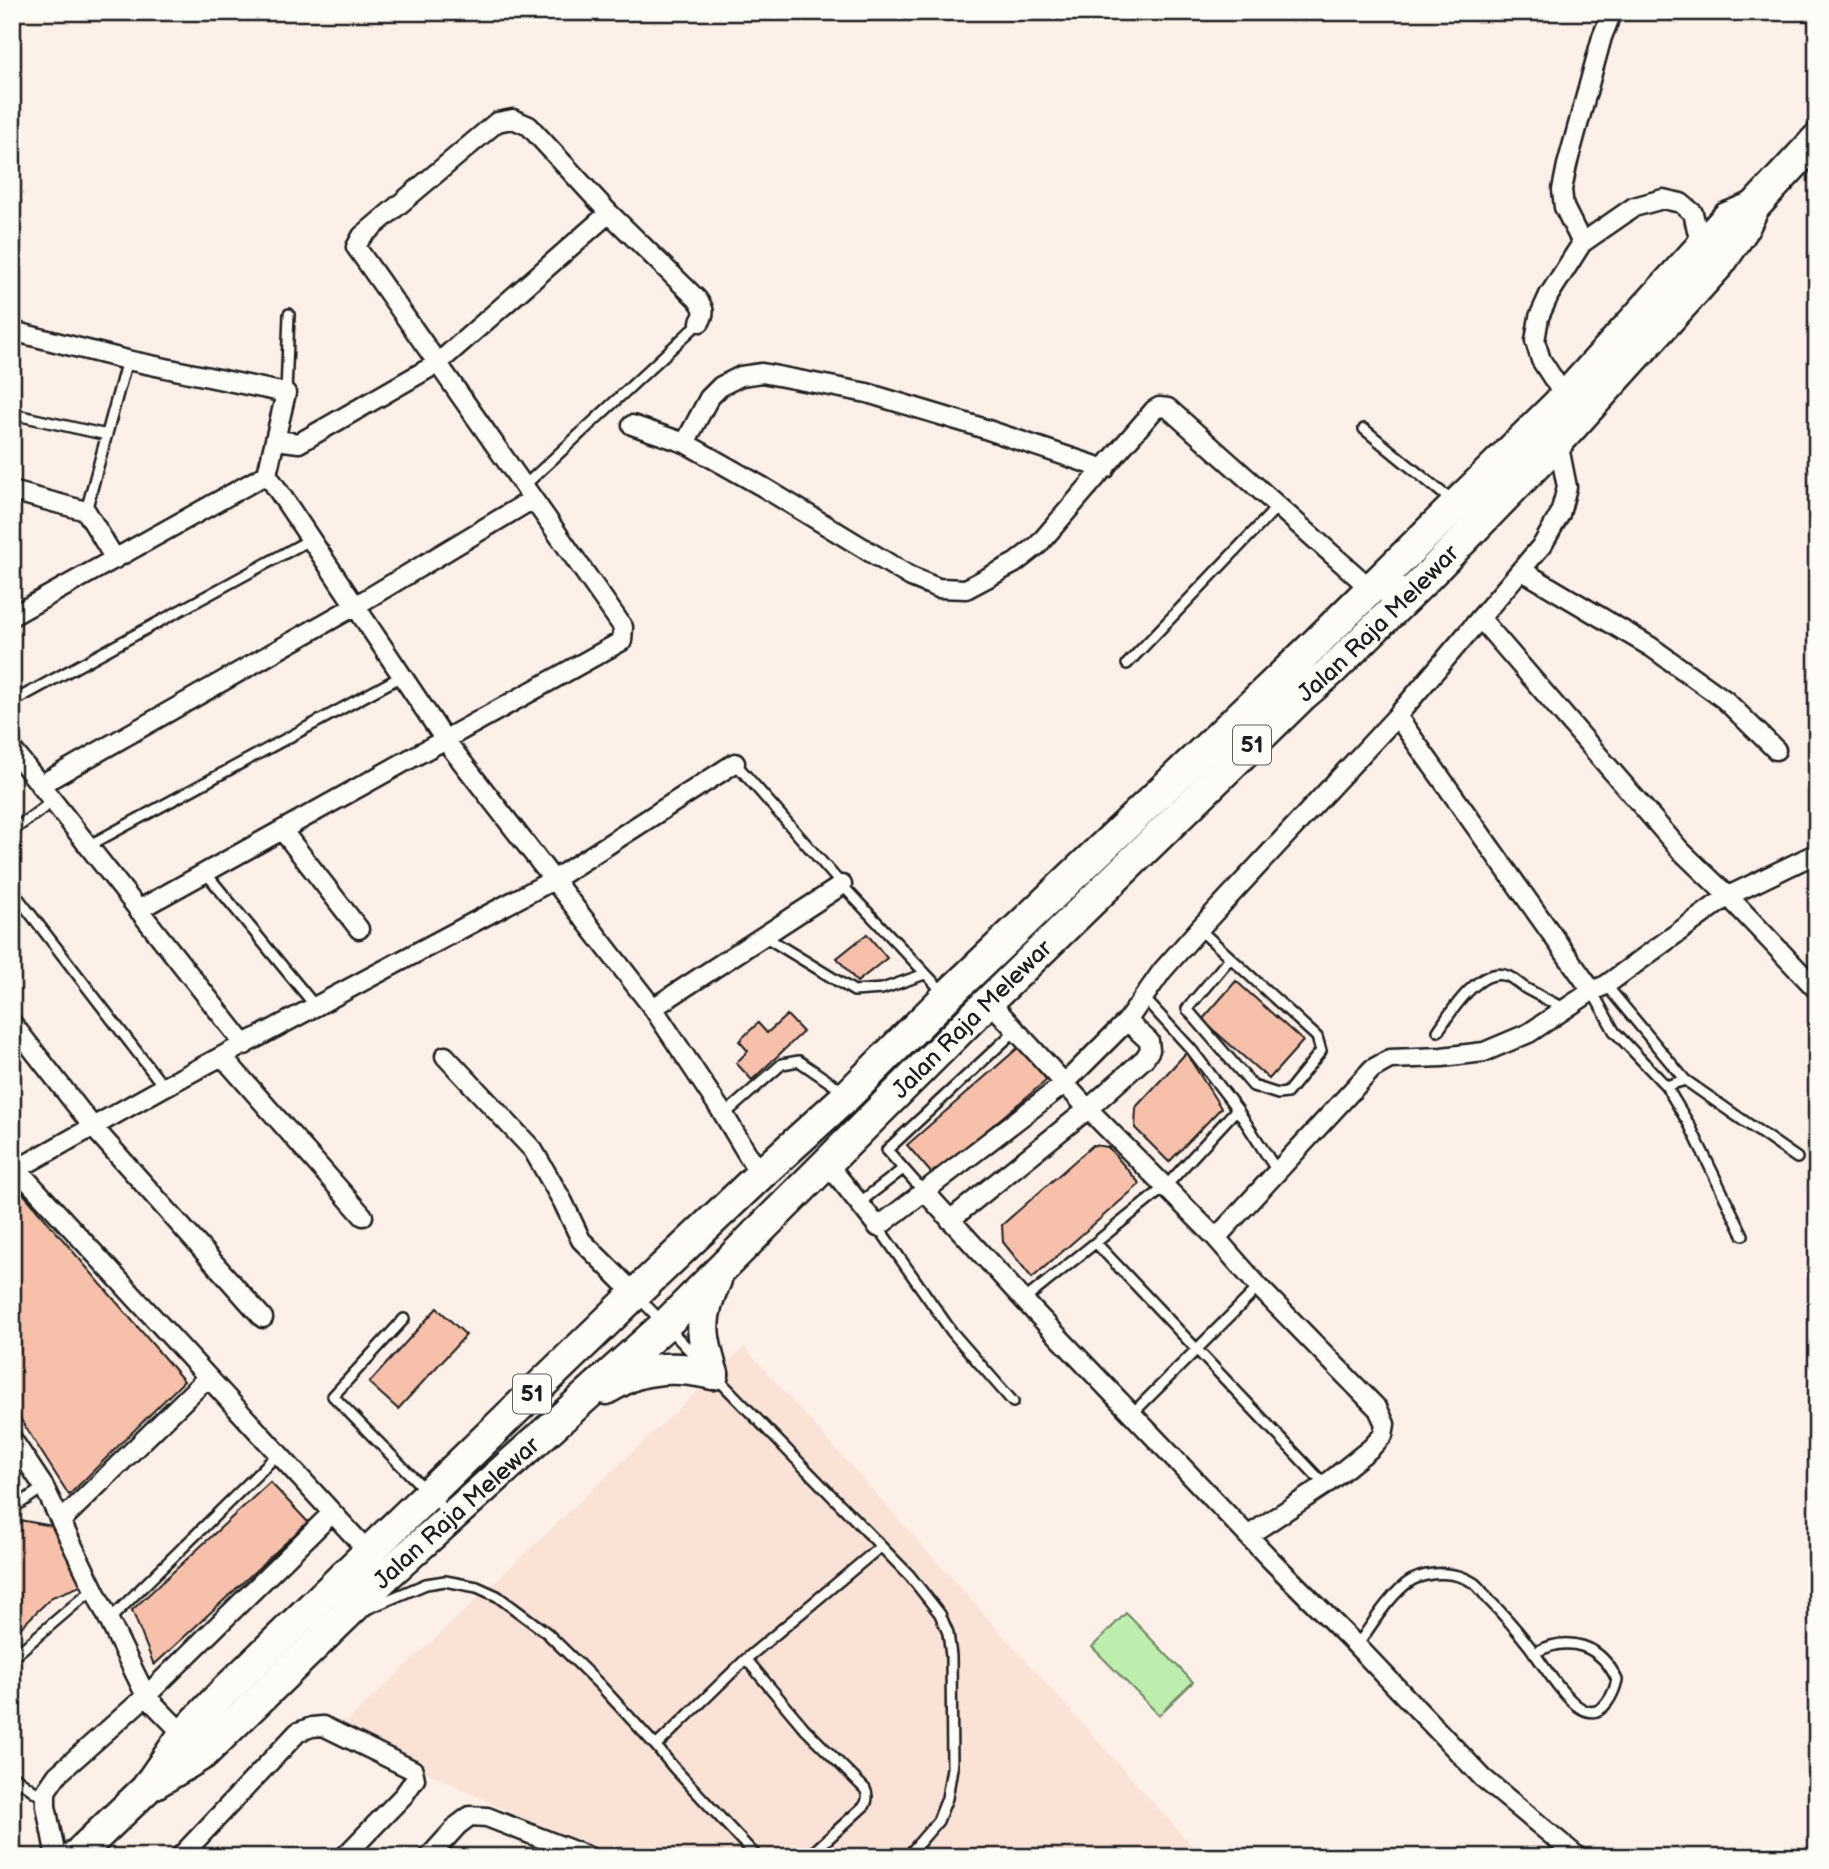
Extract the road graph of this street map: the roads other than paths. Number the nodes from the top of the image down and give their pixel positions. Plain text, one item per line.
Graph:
1 (1612, 12) edge
2 (1817, 139) edge
3 (609, 213) junction
4 (1582, 243) junction
5 (1710, 255) junction
6 (289, 314) dead end
7 (700, 322) joint
8 (12, 331) edge
9 (127, 360) junction
10 (438, 363) junction
11 (286, 393) junction
12 (1565, 397) junction
13 (12, 414) edge
14 (632, 425) dead end
15 (1364, 429) dead end
16 (1549, 432) junction
17 (107, 435) junction
18 (276, 440) junction
19 (685, 443) junction
20 (1105, 469) junction
21 (267, 474) junction
22 (12, 491) edge
23 (528, 492) junction
24 (1456, 505) junction
25 (1278, 506) junction
26 (86, 511) junction
27 (311, 539) junction
28 (115, 559) junction
29 (1521, 570) junction
30 (1421, 583) junction
31 (1371, 589) junction
32 (355, 606) junction
33 (12, 616) edge
34 (1480, 618) junction
35 (1359, 642) junction
36 (1308, 651) junction
37 (1127, 664) dead end
38 (1330, 672) junction
39 (402, 676) junction
40 (12, 702) edge
41 (1397, 716) junction
42 (445, 740) junction
43 (12, 749) edge
44 (1776, 750) dead end
45 (735, 763) joint
46 (40, 785) junction
47 (53, 801) junction
48 (282, 830) junction
49 (12, 831) edge
50 (88, 846) junction
51 (1817, 853) edge
52 (205, 873) junction
53 (553, 880) junction
54 (842, 885) junction
55 (12, 890) edge
56 (1727, 896) junction
57 (138, 910) junction
58 (359, 929) dead end
59 (1199, 929) junction
60 (764, 936) junction
61 (1230, 958) junction
62 (925, 974) junction
63 (1599, 988) junction
64 (1817, 990) edge
65 (947, 996) junction
66 (1144, 998) junction
67 (989, 1001) junction
68 (316, 1007) junction
69 (653, 1008) junction
70 (1565, 1009) junction
71 (1128, 1021) junction
72 (12, 1023) edge
73 (1016, 1030) junction
74 (1437, 1031) dead end
75 (244, 1045) junction
76 (445, 1056) dead end
77 (223, 1057) junction
78 (1685, 1080) junction
79 (1064, 1084) junction
80 (1666, 1086) junction
81 (164, 1087) junction
82 (848, 1095) junction
83 (1088, 1109) junction
84 (1237, 1109) junction
85 (724, 1115) junction
86 (93, 1127) junction
87 (1797, 1158) dead end
88 (827, 1163) junction
89 (903, 1169) junction
90 (14, 1170) edge
91 (1277, 1171) junction
92 (760, 1175) junction
93 (1165, 1187) junction
94 (925, 1192) junction
95 (859, 1203) junction
96 (363, 1216) dead end
97 (950, 1220) junction
98 (878, 1227) junction
99 (1743, 1235) dead end
100 (1216, 1238) junction
101 (1096, 1242) junction
102 (727, 1262) junction
103 (1259, 1287) junction
104 (635, 1294) junction
105 (1024, 1300) junction
106 (263, 1318) dead end
107 (404, 1319) dead end
108 (665, 1325) junction
109 (1197, 1349) junction
110 (713, 1374) junction
111 (208, 1377) junction
112 (1013, 1402) dead end
113 (572, 1407) junction
114 (1133, 1413) junction
115 (12, 1439) edge
116 (278, 1454) junction
117 (1325, 1485) junction
118 (44, 1487) junction
119 (429, 1494) junction
120 (12, 1509) edge
121 (332, 1513) junction
122 (452, 1517) junction
123 (61, 1521) junction
124 (1249, 1535) junction
125 (880, 1547) junction
126 (378, 1563) junction
127 (93, 1588) junction
128 (109, 1620) junction
129 (339, 1622) junction
130 (1357, 1646) junction
131 (1534, 1653) junction
132 (12, 1658) edge
133 (746, 1659) junction
134 (146, 1696) junction
135 (193, 1744) junction
136 (656, 1746) junction
137 (12, 1774) edge
138 (46, 1800) junction
139 (57, 1857) edge
140 (75, 1857) edge
141 (180, 1857) edge
142 (344, 1857) edge
143 (429, 1857) edge
144 (589, 1857) edge
145 (757, 1857) edge
146 (808, 1857) edge
147 (907, 1857) edge
148 (1578, 1857) edge

1 - 4 street
2 - 5 highway, Jalan Raja Melewar / 51
3 - 7 street
3 - 10 street
3 - 10 street
4 - 5 street
4 - 12 street
5 - 12 highway, Jalan Raja Melewar / 51
5 - 16 highway, Jalan Raja Melewar / 51
6 - 11 lane
7 - 23 lane
8 - 9 street
9 - 11 street
9 - 17 lane
10 - 18 street
10 - 23 street
11 - 18 street
12 - 16 highway, Jalan Raja Melewar / 51
13 - 17 lane
14 - 19 street
15 - 24 lane
16 - 24 highway, Jalan Raja Melewar / 51
16 - 29 street
16 - 30 highway, Jalan Raja Melewar / 51
17 - 26 lane
18 - 21 street
19 - 20 street
19 - 20 street
20 - 25 street
21 - 27 street
21 - 28 street
22 - 26 street
23 - 32 street
23 - 42 street
24 - 31 highway, Jalan Raja Melewar / 51
25 - 31 street
25 - 37 lane
26 - 28 street
27 - 32 street
27 - 40 lane
28 - 33 street
29 - 34 street
29 - 44 street
30 - 31 street
30 - 35 highway, Jalan Raja Melewar / 51
31 - 35 street
31 - 36 highway, Jalan Raja Melewar / 51
32 - 39 street
32 - 46 street
34 - 41 street
34 - 56 street
35 - 38 highway, Jalan Raja Melewar / 51
36 - 38 highway
36 - 65 highway, Jalan Raja Melewar / 51
38 - 67 highway, Jalan Raja Melewar / 51
39 - 42 street
39 - 50 lane
41 - 59 street
41 - 63 street
42 - 48 street
42 - 53 street
43 - 46 street
45 - 53 street
45 - 54 lane
46 - 47 street
47 - 49 lane
47 - 50 street
48 - 52 street
48 - 58 street
50 - 57 street
51 - 56 street
52 - 57 street
52 - 68 lane
53 - 68 street
53 - 69 street
54 - 60 street
54 - 62 lane
55 - 81 lane
56 - 63 street
56 - 64 street
57 - 75 street
59 - 61 lane
59 - 66 street
60 - 62 lane
60 - 69 street
61 - 61 lane
62 - 65 lane
63 - 70 street
63 - 78 lane
63 - 80 lane
65 - 82 highway, Jalan Raja Melewar / 51
66 - 71 street
66 - 84 lane
67 - 73 street
67 - 88 highway, Jalan Raja Melewar / 51
68 - 75 street
69 - 85 street
70 - 74 lane
70 - 91 street
71 - 79 street
71 - 83 street
72 - 86 street
73 - 79 street
73 - 89 lane
75 - 77 street
76 - 104 street
77 - 81 street
77 - 96 street
78 - 80 lane
78 - 87 lane
79 - 83 street
79 - 94 street
80 - 99 lane
81 - 86 street
82 - 85 lane
82 - 92 highway, Jalan Raja Melewar / 51
83 - 93 street
83 - 97 street
84 - 91 lane
84 - 93 lane
85 - 92 street
86 - 90 street
86 - 106 street
88 - 95 street
88 - 102 highway, Jalan Raja Melewar / 51
89 - 94 lane
89 - 95 lane
90 - 111 street
91 - 100 street
92 - 104 highway, Jalan Raja Melewar / 51
93 - 100 street
93 - 101 lane
94 - 97 street
94 - 98 street
95 - 98 street
97 - 105 street
98 - 112 lane
100 - 103 street
101 - 105 lane
101 - 109 lane
102 - 108 highway, Jalan Raja Melewar / 51
102 - 110 highway
103 - 109 lane
103 - 117 street
104 - 108 lane
104 - 119 highway, Jalan Raja Melewar / 51
105 - 114 street
107 - 119 lane
108 - 110 lane
108 - 113 highway, Jalan Raja Melewar / 51
109 - 114 lane
109 - 117 lane
110 - 113 highway
110 - 125 lane
111 - 116 street
111 - 123 street
113 - 122 highway, Jalan Raja Melewar / 51
114 - 124 street
115 - 118 street
116 - 121 street
116 - 128 lane
117 - 124 street
118 - 120 lane
118 - 123 street
119 - 122 lane
119 - 126 highway, Jalan Raja Melewar / 51
121 - 126 street
121 - 134 street
122 - 126 highway, Jalan Raja Melewar / 51
123 - 127 street
124 - 130 street
125 - 133 lane
125 - 147 lane
126 - 129 highway, Jalan Raja Melewar / 51
126 - 135 highway, Jalan Raja Melewar / 51
127 - 128 street
127 - 132 lane
128 - 134 street
129 - 135 highway, Jalan Raja Melewar / 51
129 - 136 lane
130 - 131 lane
130 - 148 street
131 - 131 lane
133 - 136 lane
133 - 146 lane
134 - 135 street
134 - 138 street
135 - 140 highway, Jalan Raja Melewar / 51
136 - 145 lane
137 - 138 lane
138 - 139 street
141 - 142 street
143 - 144 street

